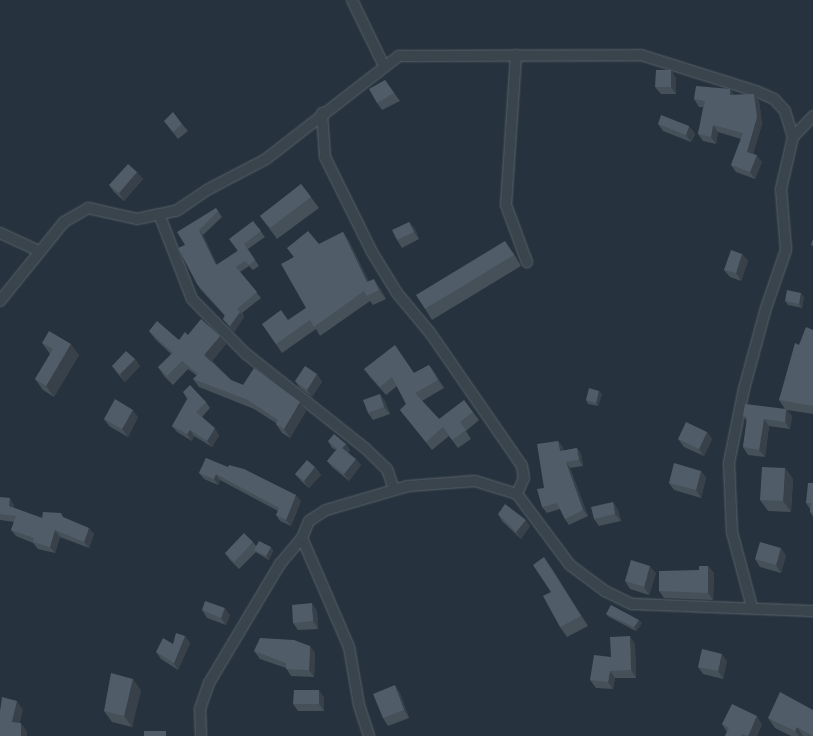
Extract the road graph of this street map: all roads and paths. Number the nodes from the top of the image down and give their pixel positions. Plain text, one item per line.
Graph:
1 (352, 0) edge
2 (516, 55) junction
3 (384, 66) junction
4 (322, 113) junction
5 (813, 116) edge
6 (794, 137) junction
7 (159, 214) junction
8 (0, 232) edge
9 (40, 251) junction
10 (527, 262) dead end
11 (0, 301) edge
12 (394, 489) junction
13 (517, 494) junction
14 (302, 538) junction
15 (752, 606) junction
16 (813, 611) edge
17 (201, 736) edge
18 (369, 736) edge

1 - 3 street
2 - 3 street
2 - 6 street
2 - 10 street
3 - 4 street
4 - 7 street
4 - 13 street
5 - 6 street
6 - 15 street
7 - 9 street
7 - 12 street
8 - 9 street
9 - 11 street
12 - 13 street
12 - 14 street
13 - 15 street
14 - 17 street
14 - 18 street
15 - 16 street

